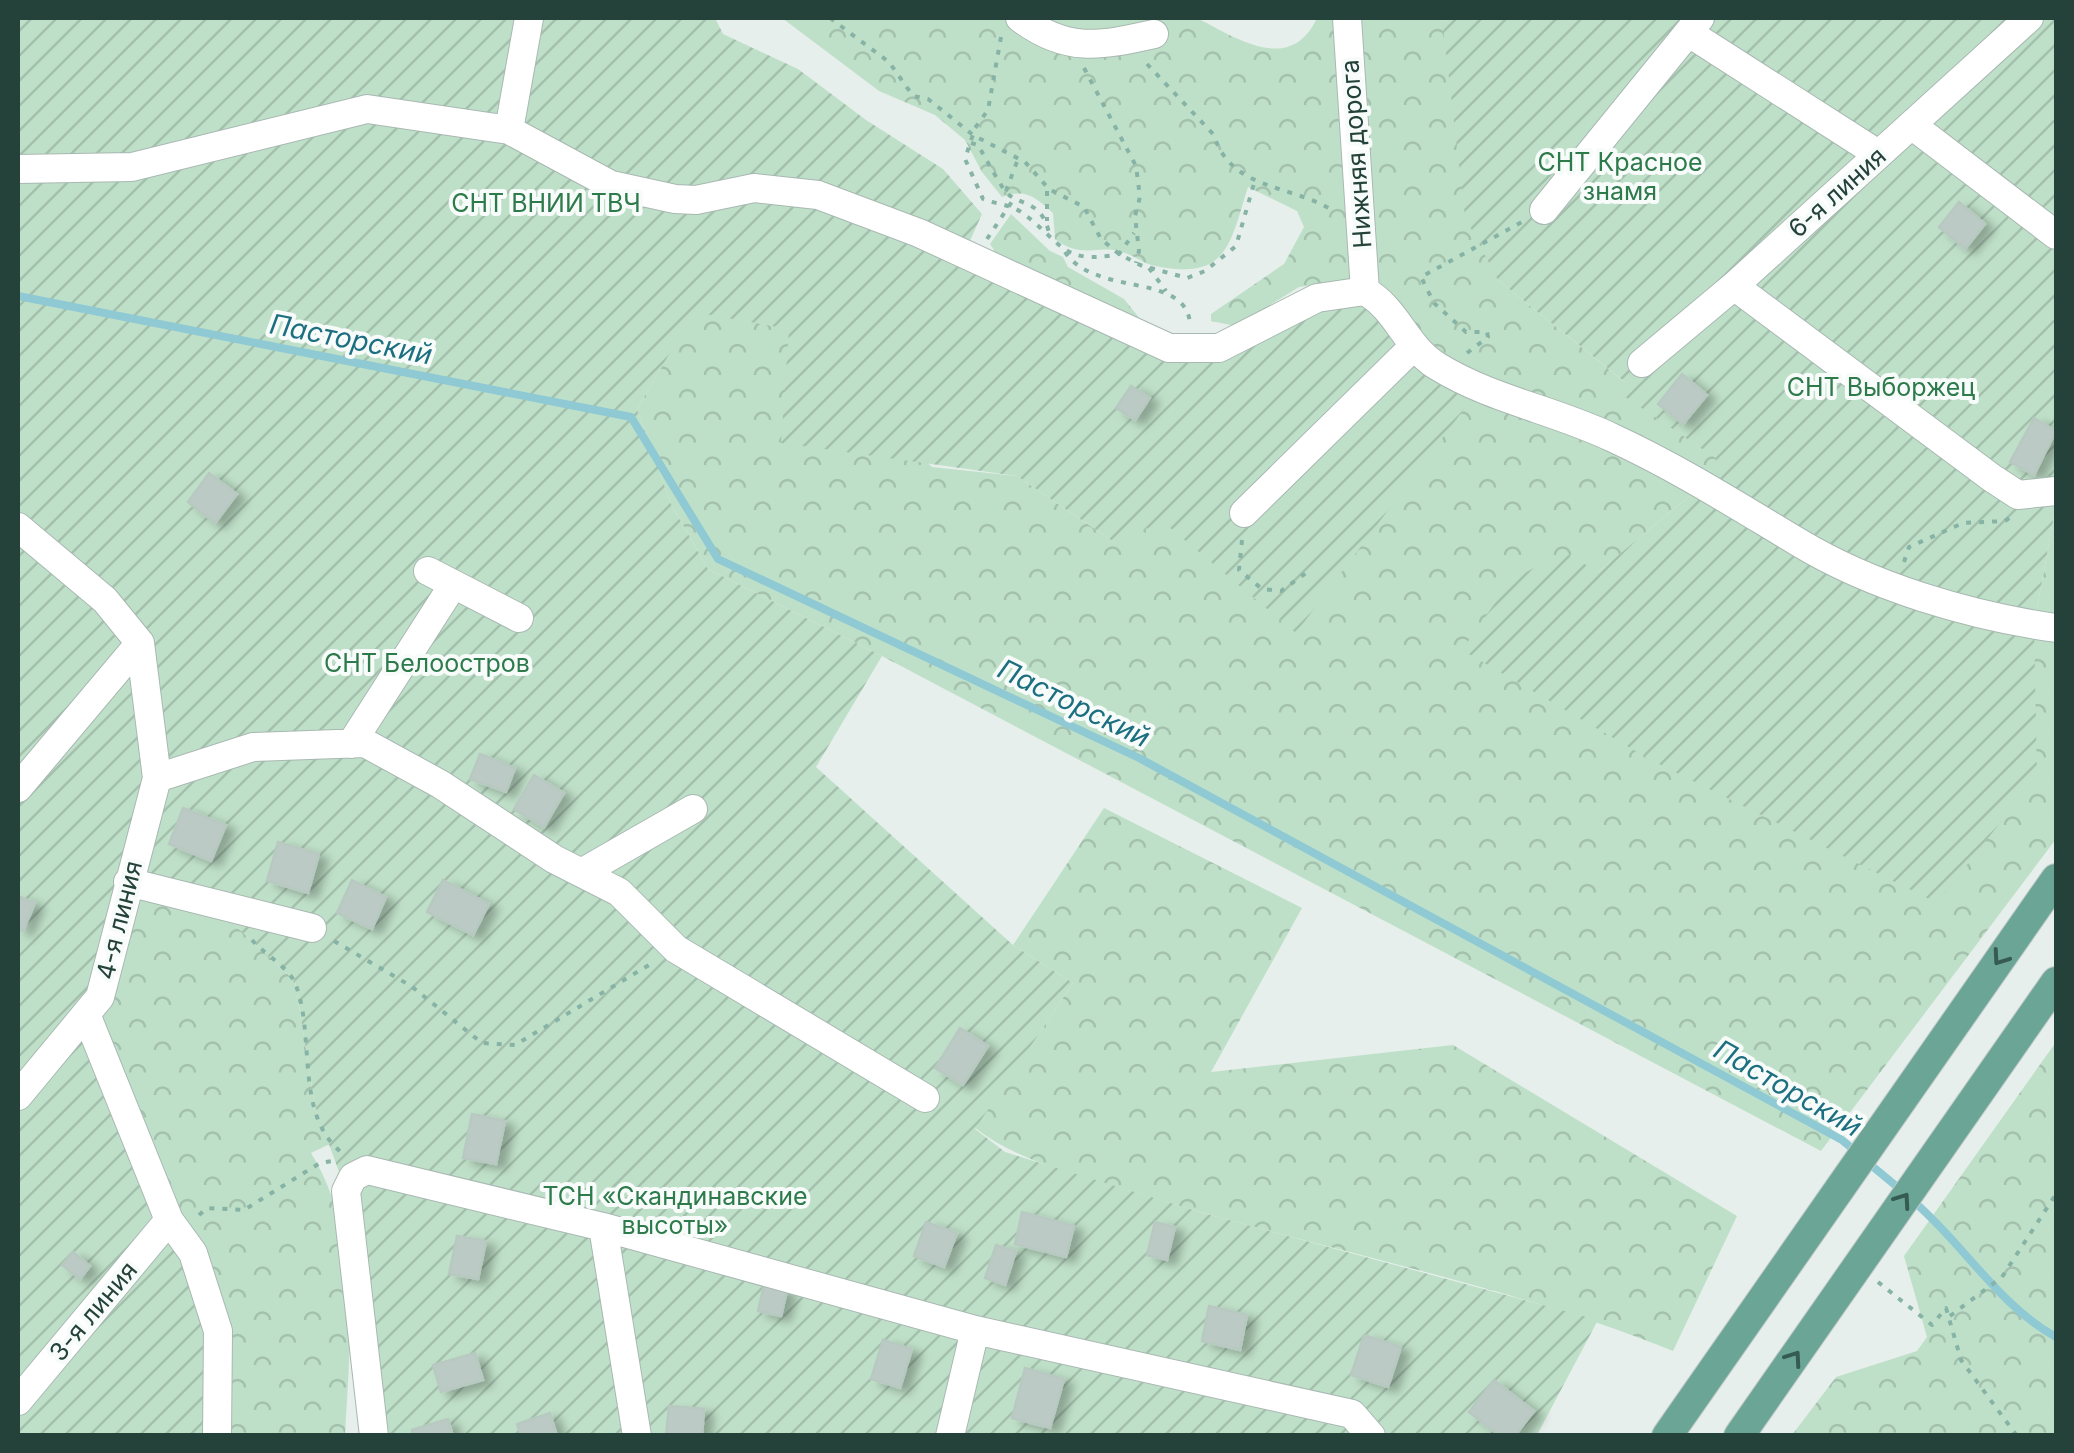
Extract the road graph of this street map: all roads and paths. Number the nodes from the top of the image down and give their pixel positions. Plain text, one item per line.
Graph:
1 (530, 18) edge
2 (830, 18) edge
3 (1346, 18) edge
4 (2029, 18) edge
5 (1010, 25) edge
6 (1695, 25) edge
7 (1154, 34) dead end
8 (1120, 42) junction
9 (1070, 44) junction
10 (1913, 126) junction
11 (509, 130) junction
12 (973, 135) junction
13 (971, 143) junction
14 (1878, 154) junction
15 (1018, 158) junction
16 (18, 169) edge
17 (1255, 180) junction
18 (1046, 186) junction
19 (1006, 191) junction
20 (1015, 197) junction
21 (1010, 207) junction
22 (1544, 210) joint
23 (1047, 226) junction
24 (1134, 233) junction
25 (2056, 235) edge
26 (1362, 236) junction
27 (1050, 240) junction
28 (1066, 252) junction
29 (1119, 254) junction
30 (974, 260) junction
31 (1136, 263) junction
32 (1150, 268) junction
33 (1734, 286) junction
34 (1166, 291) junction
35 (1365, 291) junction
36 (1412, 348) junction
37 (1189, 351) junction
38 (1461, 358) dead end
39 (1642, 364) dead end
40 (2052, 491) edge
41 (2018, 494) junction
42 (1244, 513) joint
43 (18, 526) edge
44 (428, 571) dead end
45 (1306, 574) dead end
46 (454, 585) junction
47 (1896, 585) junction
48 (519, 618) dead end
49 (2056, 628) edge
50 (140, 643) junction
51 (351, 744) junction
52 (157, 778) junction
53 (18, 788) edge
54 (693, 809) dead end
55 (583, 872) junction
56 (2056, 879) edge
57 (128, 882) junction
58 (220, 906) junction
59 (312, 928) joint
60 (676, 950) junction
61 (2056, 982) edge
62 (86, 1014) junction
63 (18, 1096) edge
64 (926, 1098) dead end
65 (2056, 1194) edge
66 (174, 1227) junction
67 (603, 1227) junction
68 (1853, 1273) junction
69 (1950, 1316) junction
70 (976, 1330) junction
71 (18, 1401) edge
72 (217, 1436) edge
73 (374, 1436) edge
74 (638, 1436) edge
75 (950, 1436) edge
76 (1371, 1436) edge
77 (1668, 1436) edge
78 (1739, 1436) edge
79 (2017, 1436) edge

1 - 11 street
2 - 12 path
3 - 26 street, Нижняя дорога
4 - 10 street, 6-я линия
5 - 9 street
5 - 12 path
6 - 14 street
6 - 22 street
7 - 8 street
8 - 9 street
8 - 17 path
9 - 24 path
10 - 14 street, 6-я линия
10 - 25 street
11 - 16 street
11 - 30 street
12 - 13 path
12 - 15 path
13 - 19 path
13 - 21 path
14 - 33 street, 6-я линия
15 - 18 path
15 - 19 path
17 - 26 path
17 - 32 path
18 - 23 path
18 - 29 path
19 - 20 path
20 - 21 path
20 - 23 path
21 - 27 path
21 - 30 path
22 - 38 path
23 - 27 path
24 - 29 path
24 - 31 path
26 - 35 street, Нижняя дорога
27 - 28 path
28 - 29 path
28 - 34 path
29 - 31 path
30 - 37 street
31 - 32 path
32 - 34 path
33 - 39 street, 6-я линия
33 - 41 street
34 - 37 path
35 - 36 street
35 - 37 street
36 - 42 street
36 - 47 street
40 - 41 street
41 - 47 path
42 - 45 path
43 - 50 street
44 - 46 street
46 - 48 street
46 - 51 street
47 - 49 street
50 - 52 street
50 - 53 street
51 - 52 street
51 - 55 street
52 - 57 street, 4-я линия
54 - 55 street
55 - 60 street
56 -> 77 main road
57 - 58 street
57 - 62 street, 4-я линия
58 - 59 street
58 - 66 path
59 - 60 path
60 - 64 street
68 -> 61 main road
62 - 63 street, 4-я линия
62 - 66 street
65 - 69 path
66 - 71 street, 3-я линия
66 - 72 street
67 - 70 street
67 - 73 street
67 - 74 street
68 - 69 path
78 -> 68 main road
69 - 79 path
70 - 75 street
70 - 76 street

